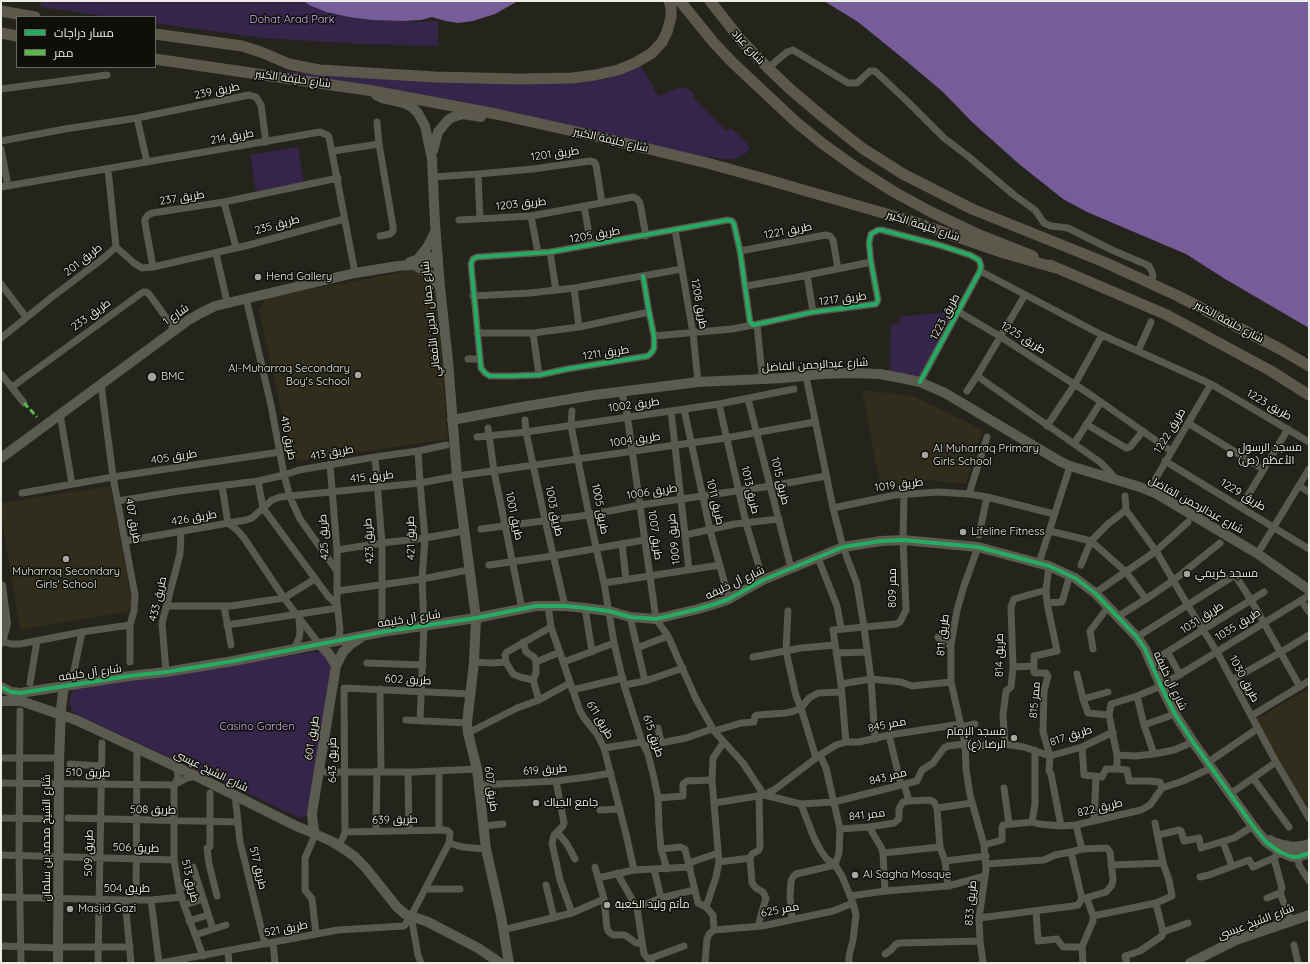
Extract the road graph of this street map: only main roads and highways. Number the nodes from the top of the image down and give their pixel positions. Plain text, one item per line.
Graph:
1 (669, 1) edge
2 (680, 1) edge
3 (710, 1) edge
4 (1, 11) edge
5 (29, 16) edge
6 (1, 33) edge
7 (156, 34) edge
8 (16, 36) edge
9 (156, 59) edge
10 (790, 89) joint
11 (1056, 268) junction
12 (1309, 366) edge
13 (1309, 395) edge

1 - 7 main road, شارع خليفة الكبير
2 - 11 main road, شارع خليفة الكبير
3 - 10 main road, شارع عراد
4 - 5 main road
6 - 8 main road
9 - 11 main road, شارع خليفة الكبير
10 - 12 main road, شارع خليفة الكبير
11 - 13 main road, شارع خليفة الكبير

